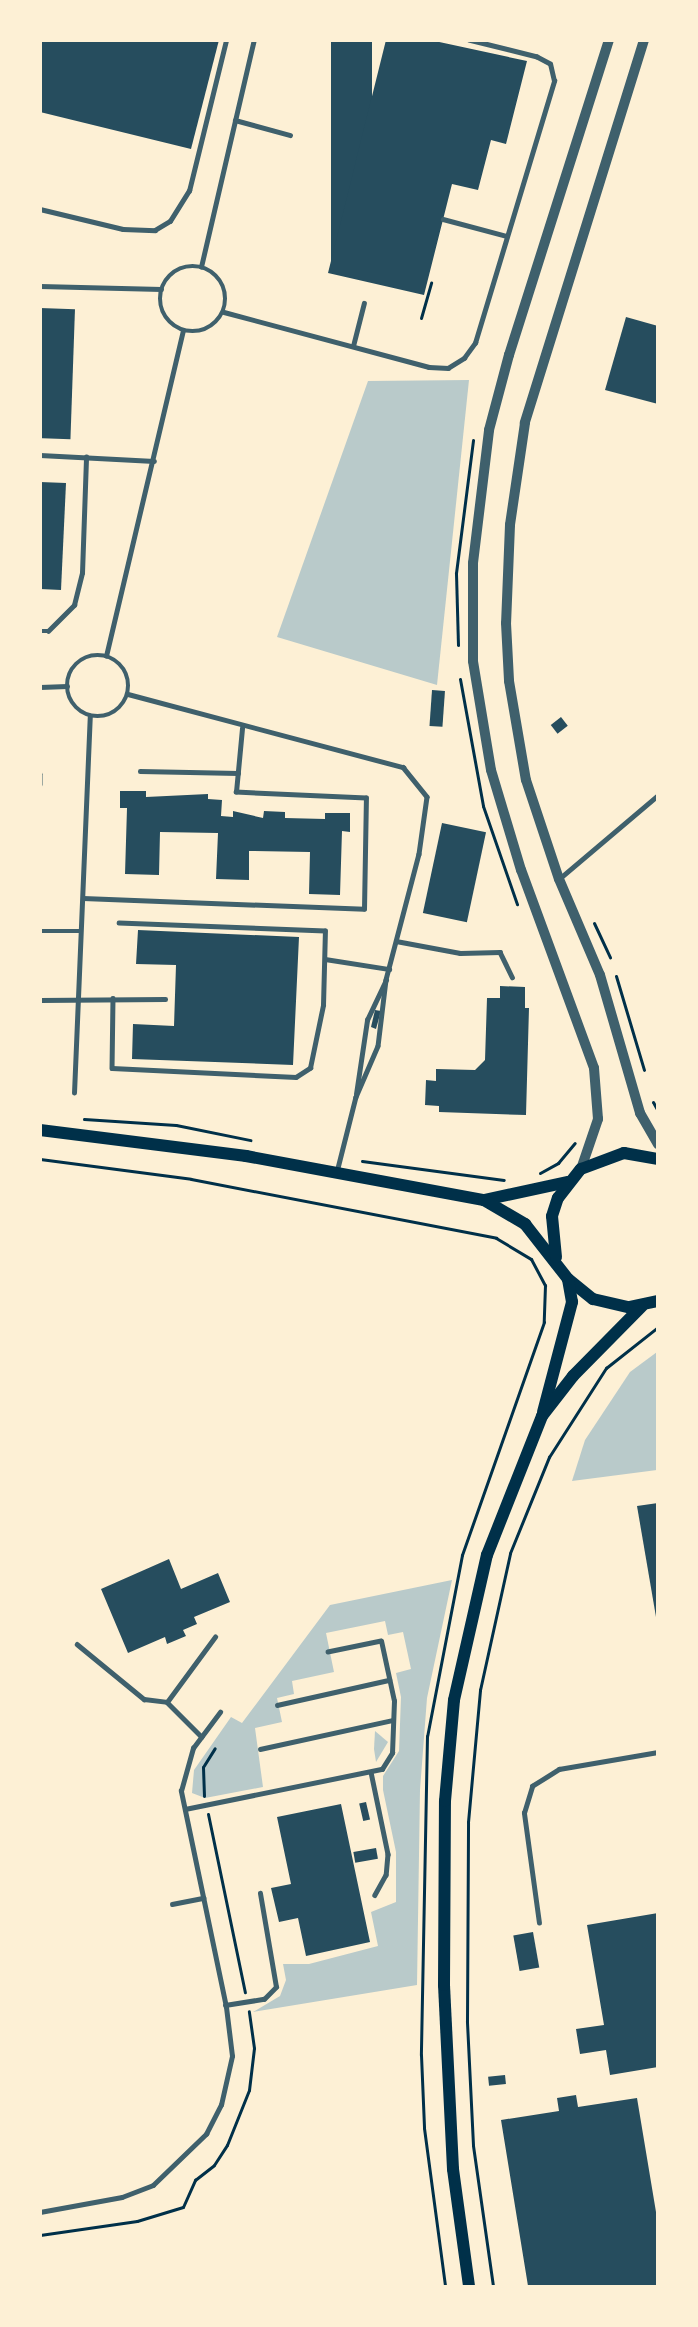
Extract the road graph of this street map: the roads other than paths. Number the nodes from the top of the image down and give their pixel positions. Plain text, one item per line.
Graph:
1 (226, 40) edge
2 (254, 40) edge
3 (469, 40) edge
4 (609, 40) edge
5 (644, 40) edge
6 (235, 120) junction
7 (290, 135) dead end
8 (40, 209) edge
9 (443, 219) dead end
10 (507, 236) junction
11 (201, 267) junction
12 (40, 286) edge
13 (161, 289) junction
14 (364, 303) dead end
15 (224, 312) junction
16 (183, 331) junction
17 (353, 346) junction
18 (40, 455) edge
19 (86, 458) junction
20 (154, 461) junction
21 (40, 631) edge
22 (106, 656) junction
23 (67, 686) junction
24 (40, 687) edge
25 (129, 694) junction
26 (90, 716) junction
27 (242, 728) junction
28 (140, 771) dead end
29 (238, 773) junction
30 (40, 774) edge
31 (40, 784) edge
32 (657, 795) edge
33 (559, 879) junction
34 (83, 898) junction
35 (119, 923) dead end
36 (40, 931) edge
37 (81, 931) junction
38 (396, 940) junction
39 (325, 959) junction
40 (389, 969) junction
41 (512, 977) dead end
42 (386, 980) junction
43 (113, 998) junction
44 (165, 999) dead end
45 (40, 1000) edge
46 (79, 1000) junction
47 (74, 1093) dead end
48 (356, 1097) junction
49 (40, 1130) edge
50 (657, 1144) edge
51 (657, 1159) edge
52 (338, 1166) junction
53 (581, 1169) junction
54 (568, 1182) junction
55 (484, 1200) junction
56 (558, 1263) junction
57 (568, 1279) junction
58 (657, 1301) edge
59 (642, 1306) junction
60 (542, 1416) junction
61 (215, 1636) dead end
62 (77, 1644) dead end
63 (328, 1652) dead end
64 (389, 1680) junction
65 (167, 1702) junction
66 (277, 1705) dead end
67 (220, 1713) dead end
68 (393, 1720) junction
69 (202, 1737) junction
70 (260, 1749) dead end
71 (657, 1752) edge
72 (371, 1772) junction
73 (184, 1809) junction
74 (260, 1893) dead end
75 (375, 1895) dead end
76 (203, 1898) junction
77 (172, 1904) dead end
78 (539, 1923) dead end
79 (225, 2005) junction
80 (40, 2212) edge
81 (469, 2286) edge

1 - 8 lane
2 - 6 lane
3 - 10 lane
4 - 53 street
5 - 33 street
6 - 7 lane
6 - 11 lane
9 - 10 lane
10 - 17 lane
11 - 13 lane
11 - 15 lane
12 - 13 lane
13 - 16 lane
14 - 17 lane
15 - 16 lane
15 - 17 lane
16 - 20 lane
18 - 19 lane
19 - 20 lane
19 - 21 lane
20 - 22 lane
22 - 23 lane
22 - 25 lane
23 - 24 lane
23 - 26 lane
25 - 26 lane
25 - 27 lane
26 - 34 lane
27 - 29 lane
27 - 38 lane
28 - 29 lane
29 - 34 lane
30 - 31 lane
32 - 33 lane
33 - 50 street
34 - 37 lane
35 - 39 lane
36 - 37 lane
37 - 46 lane
38 - 40 lane
38 - 41 lane
39 - 40 lane
39 - 43 lane
40 - 42 lane
42 - 48 lane
42 - 48 lane
43 - 44 lane
43 - 46 lane
45 - 46 lane
46 - 47 lane
48 - 52 lane
49 - 52 main road
51 - 53 main road
52 - 55 main road
53 - 54 main road
54 - 55 main road
54 - 56 main road
55 - 56 main road
56 - 57 main road
57 - 59 main road
57 - 60 main road
58 - 59 main road
59 - 60 main road
60 - 81 main road
61 - 65 lane
62 - 65 lane
63 - 64 lane
64 - 66 lane
64 - 68 lane
65 - 69 lane
67 - 69 lane
68 - 70 lane
68 - 72 lane
69 - 73 lane
71 - 78 lane
72 - 73 lane
72 - 75 lane
73 - 76 lane
74 - 79 lane
76 - 77 lane
76 - 79 lane
79 - 80 lane

